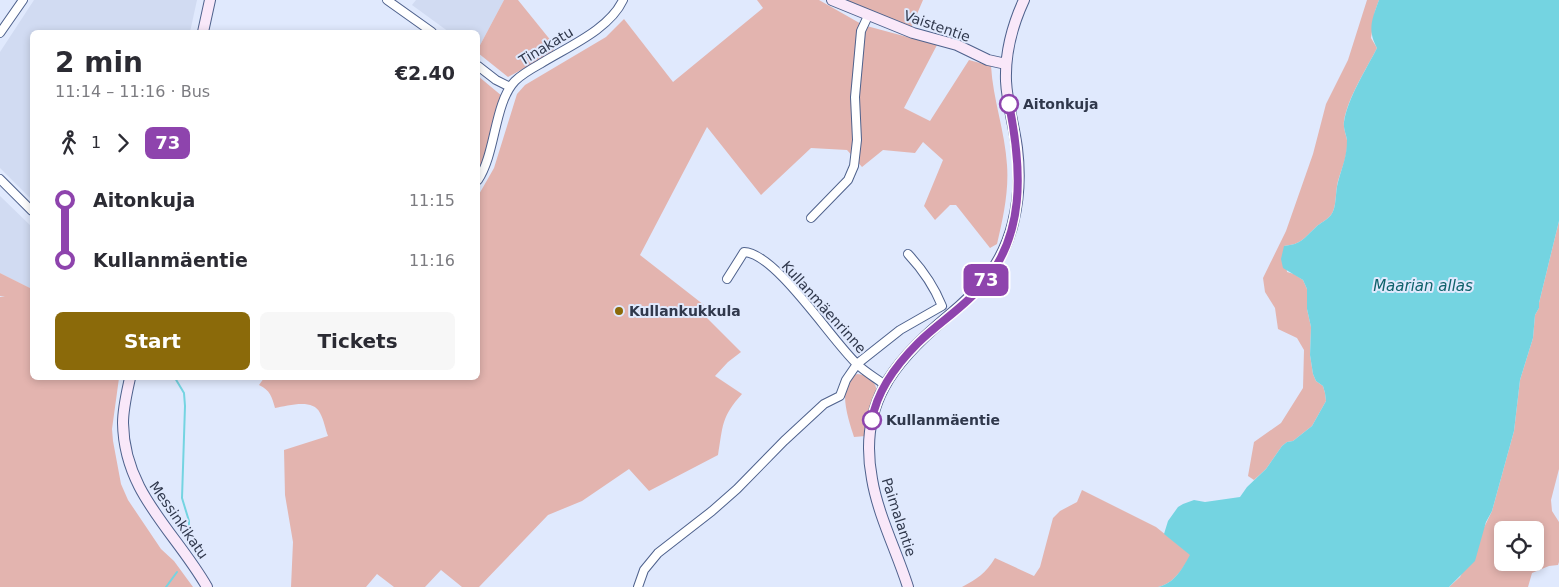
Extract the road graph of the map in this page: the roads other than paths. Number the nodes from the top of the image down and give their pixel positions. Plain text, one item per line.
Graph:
1 (23, 0) edge
2 (210, 0) edge
3 (387, 0) edge
4 (623, 0) edge
5 (832, 0) edge
6 (1024, 0) edge
7 (868, 16) junction
8 (203, 30) edge
9 (429, 30) edge
10 (0, 34) edge
11 (1006, 64) junction
12 (480, 68) edge
13 (510, 87) junction
14 (480, 176) edge
15 (0, 179) edge
16 (30, 209) edge
17 (811, 218) dead end
18 (908, 254) dead end
19 (727, 279) dead end
20 (857, 364) junction
21 (130, 380) edge
22 (885, 385) junction
23 (207, 587) edge
24 (638, 587) edge
25 (908, 587) edge

1 - 10 street
2 - 8 street
3 - 9 street
4 - 13 street, Tinakatu
5 - 7 street, Vaistentie
6 - 11 street, Paimalantie
7 - 11 street, Vaistentie
7 - 17 street
11 - 22 street, Paimalantie
12 - 13 street
13 - 14 street, Tinakatu
15 - 16 street
18 - 20 street
19 - 20 street, Kullanmäenrinne
20 - 22 street, Kullanmäenrinne
20 - 24 street
21 - 23 street, Messinkikatu
22 - 25 street, Paimalantie

